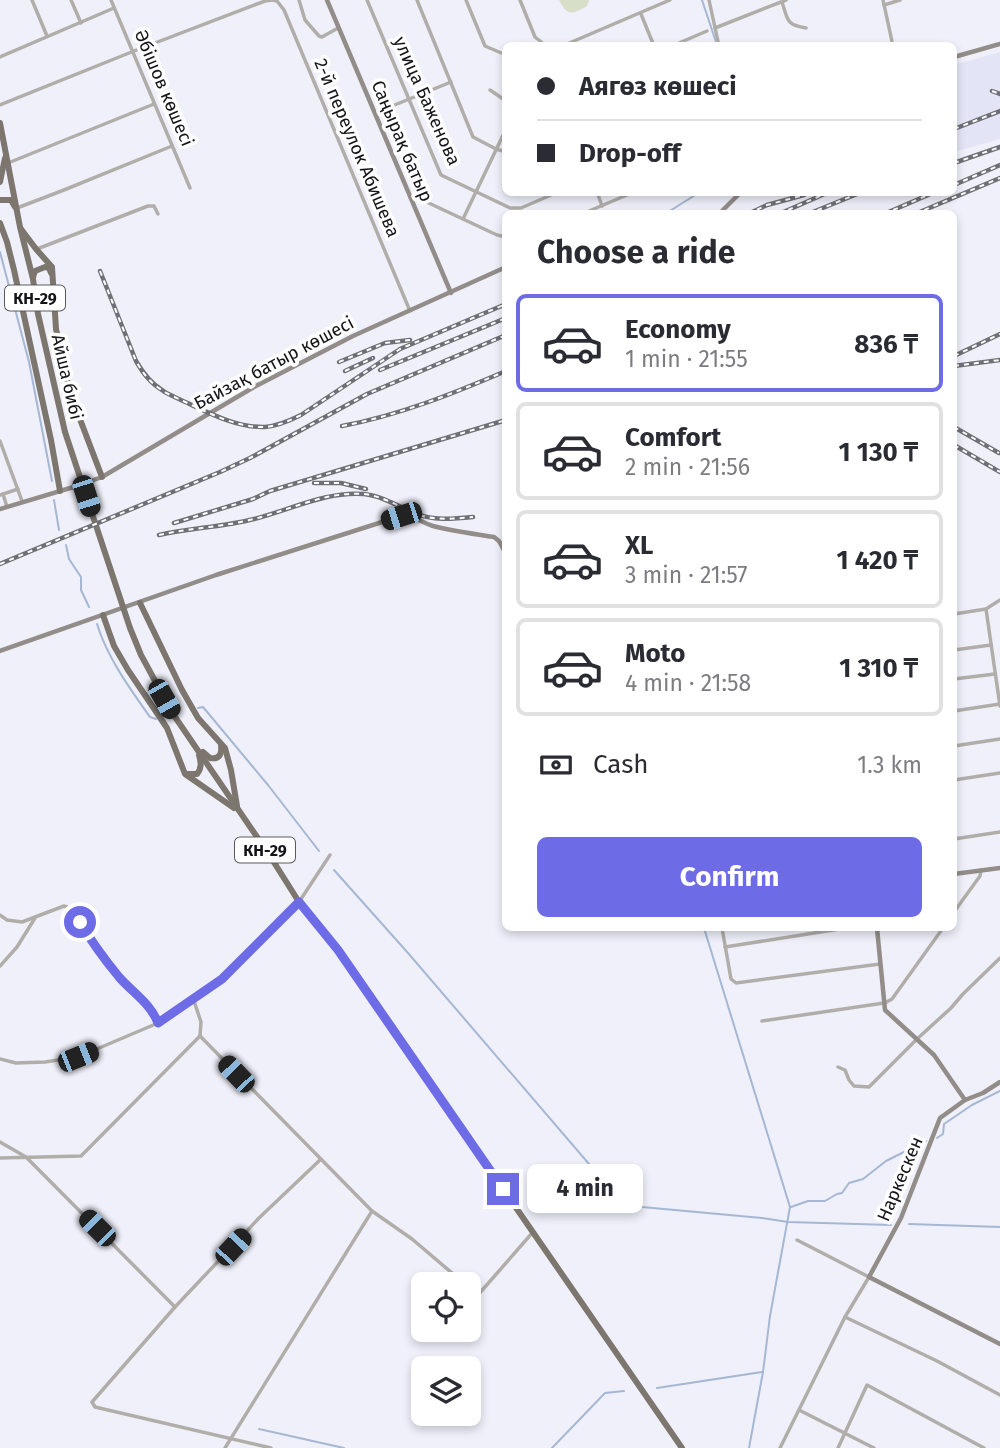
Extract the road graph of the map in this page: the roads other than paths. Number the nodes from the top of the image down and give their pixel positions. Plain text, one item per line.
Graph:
1 (32, 0) edge
2 (71, 0) edge
3 (111, 0) edge
4 (273, 0) edge
5 (299, 0) edge
6 (327, 0) edge
7 (367, 0) edge
8 (417, 0) edge
9 (466, 0) edge
10 (520, 0) edge
11 (670, 0) edge
12 (709, 0) edge
13 (900, 0) edge
14 (783, 1) edge
15 (884, 3) edge
16 (115, 8) junction
17 (641, 13) junction
18 (81, 23) junction
19 (339, 28) junction
20 (715, 28) junction
21 (806, 29) dead end
22 (706, 31) dead end
23 (47, 36) junction
24 (541, 42) edge
25 (572, 42) edge
26 (652, 42) edge
27 (681, 42) edge
28 (718, 42) edge
29 (892, 42) edge
30 (1000, 44) edge
31 (134, 51) junction
32 (502, 53) edge
33 (957, 56) edge
34 (0, 57) edge
35 (451, 82) junction
36 (490, 90) dead end
37 (409, 98) junction
38 (502, 98) edge
39 (154, 104) junction
40 (0, 105) edge
41 (375, 113) junction
42 (0, 123) edge
43 (502, 137) edge
44 (172, 146) junction
45 (496, 149) junction
46 (502, 151) edge
47 (6, 153) junction
48 (8, 163) junction
49 (0, 183) edge
50 (190, 188) dead end
51 (475, 191) junction
52 (549, 196) edge
53 (599, 196) edge
54 (624, 196) edge
55 (737, 196) edge
56 (411, 197) junction
57 (0, 200) edge
58 (602, 205) junction
59 (17, 209) junction
60 (591, 210) edge
61 (723, 210) edge
62 (158, 214) dead end
63 (463, 219) junction
64 (0, 223) edge
65 (20, 227) junction
66 (502, 236) edge
67 (36, 249) junction
68 (502, 269) edge
69 (33, 279) junction
70 (54, 281) junction
71 (451, 293) junction
72 (410, 312) junction
73 (0, 441) edge
74 (102, 477) junction
75 (18, 489) junction
76 (60, 491) junction
77 (1, 495) edge
78 (22, 501) junction
79 (7, 507) junction
80 (0, 509) edge
81 (502, 547) edge
82 (1000, 600) edge
83 (140, 603) junction
84 (986, 609) junction
85 (957, 614) edge
86 (103, 615) junction
87 (991, 645) junction
88 (957, 650) edge
89 (0, 651) edge
90 (995, 674) junction
91 (957, 679) edge
92 (1000, 705) edge
93 (957, 711) edge
94 (1000, 739) edge
95 (221, 743) junction
96 (957, 746) edge
97 (197, 748) junction
98 (1000, 773) edge
99 (185, 774) junction
100 (957, 780) edge
101 (238, 811) junction
102 (1000, 832) edge
103 (957, 839) edge
104 (330, 855) dead end
105 (1000, 867) edge
106 (981, 870) junction
107 (957, 874) edge
108 (299, 902) junction
109 (957, 908) edge
110 (0, 915) edge
111 (36, 916) junction
112 (723, 931) edge
113 (827, 931) edge
114 (879, 931) edge
115 (941, 931) edge
116 (726, 947) junction
117 (1000, 958) edge
118 (881, 963) junction
119 (0, 966) edge
120 (193, 998) junction
121 (884, 1003) junction
122 (762, 1021) dead end
123 (158, 1023) junction
124 (200, 1036) junction
125 (917, 1039) junction
126 (0, 1059) edge
127 (838, 1067) dead end
128 (1000, 1082) edge
129 (965, 1100) junction
130 (0, 1142) edge
131 (26, 1157) junction
132 (0, 1158) edge
133 (320, 1160) junction
134 (373, 1211) junction
135 (533, 1232) junction
136 (797, 1240) dead end
137 (451, 1272) edge
138 (869, 1277) junction
139 (481, 1292) edge
140 (175, 1307) junction
141 (845, 1317) junction
142 (1000, 1344) edge
143 (1000, 1395) edge
144 (799, 1410) junction
145 (844, 1433) junction
146 (231, 1438) junction
147 (225, 1448) edge
148 (271, 1448) edge
149 (682, 1448) edge
150 (780, 1448) edge
151 (838, 1448) edge
152 (874, 1448) edge
153 (984, 1448) edge

1 - 23 street
2 - 18 street
3 - 16 street, Әбішов көшесі
4 - 31 street, 2-й переулок Абишева
4 - 72 street, 2-й переулок Абишева
5 - 19 street
6 - 19 street, Саңырақ батыр
7 - 37 street, улица Баженова
8 - 35 street
9 - 32 street
10 - 24 street
11 - 17 street
12 - 20 street
13 - 15 street
14 - 20 street
14 - 21 street
15 - 29 street
16 - 18 street
16 - 31 street, Әбішов көшесі
17 - 25 street
17 - 26 street
18 - 23 street
19 - 41 street, Саңырақ батыр
20 - 28 street
22 - 27 street
23 - 34 street
30 - 33 street
31 - 39 street, Әбішов көшесі
31 - 40 street, 2-й переулок Абишева
35 - 37 street
35 - 45 street
36 - 38 street
37 - 41 street
37 - 51 street, улица Баженова
39 - 44 street, Әбішов көшесі
39 - 48 street
41 - 56 street, Саңырақ батыр
42 - 47 main road, Айша бибі / КН-29
43 - 45 street
44 - 50 street, Әбішов көшесі
44 - 59 street
45 - 46 street
45 - 51 street
47 - 48 main road, Айша бибі / КН-29
47 - 49 main road
48 - 59 main road, Айша бибі / КН-29
51 - 52 street, улица Баженова
51 - 63 street
53 - 58 street
54 - 58 street
55 - 61 street
56 - 63 street
56 - 71 street, Саңырақ батыр
57 - 59 main road
58 - 60 street
59 - 65 main road, Айша бибі / КН-29
62 - 67 street
63 - 66 street
64 - 76 main road
65 - 67 main road
65 - 69 main road, Айша бибі / КН-29
67 - 70 main road
68 - 71 street, Байзақ батыр көшесі
69 - 70 main road
69 - 97 main road, Айша бибі / КН-29
70 - 74 main road
71 - 72 street, Байзақ батыр көшесі
72 - 74 street, Байзақ батыр көшесі
73 - 75 street
74 - 76 street, Байзақ батыр көшесі
75 - 77 street
75 - 78 street
76 - 78 street, Байзақ батыр көшесі
77 - 79 street
78 - 79 street, Байзақ батыр көшесі
79 - 80 street, Байзақ батыр көшесі
81 - 83 street
82 - 84 street
83 - 86 street
83 - 95 main road
84 - 85 street
84 - 87 street
86 - 89 street
86 - 99 main road
87 - 88 street
87 - 90 street
90 - 91 street
90 - 92 street
92 - 93 street
94 - 96 street
95 - 97 main road
95 - 101 main road
97 - 99 main road
97 - 101 main road, КН-29
98 - 100 street
99 - 101 main road
101 - 108 main road, КН-29
102 - 103 street
104 - 108 street
105 - 106 street
106 - 107 street
106 - 109 street
108 - 120 street
108 - 135 main road, КН-29
110 - 111 street
111 - 119 street
111 - 123 street
112 - 116 street
113 - 116 street
114 - 118 street
115 - 121 street
116 - 118 street
117 - 125 street
118 - 121 street
120 - 123 street
120 - 124 street
121 - 122 street
121 - 125 street
123 - 126 street
124 - 131 street
124 - 133 street
125 - 127 street
125 - 129 street
128 - 129 street, Наркескен
129 - 138 street, Наркескен
130 - 131 street
131 - 132 street
131 - 140 street
133 - 134 street
133 - 140 street
134 - 137 street
134 - 146 street
135 - 139 street
135 - 149 main road, КН-29
136 - 138 street
138 - 141 street
138 - 142 street
140 - 146 street
141 - 143 street
141 - 144 street
144 - 145 street
144 - 150 street
145 - 151 street
145 - 152 street
145 - 153 street
146 - 147 street
146 - 148 street

